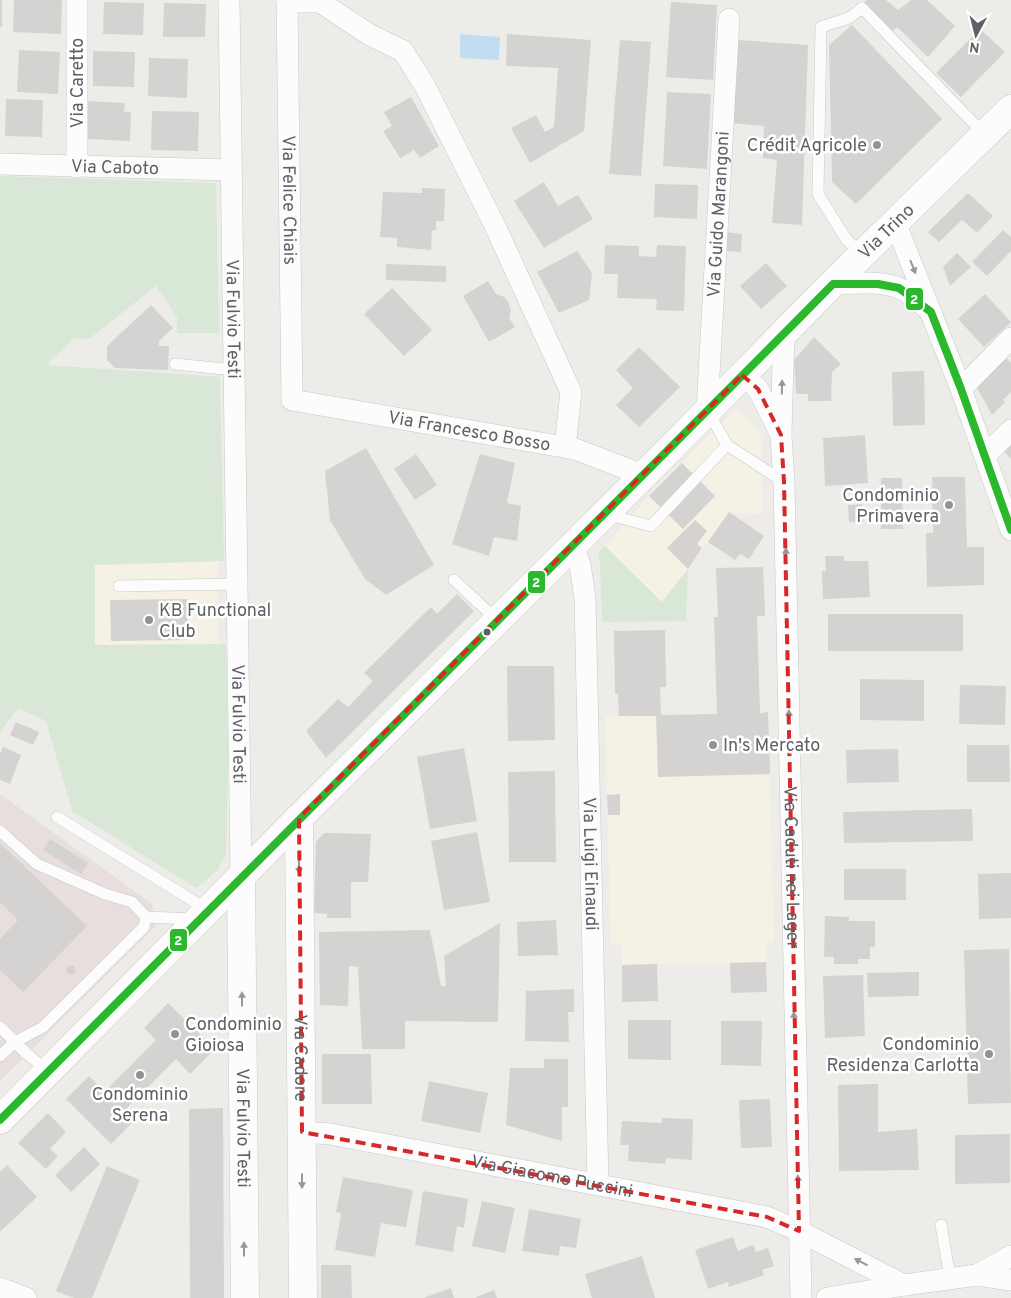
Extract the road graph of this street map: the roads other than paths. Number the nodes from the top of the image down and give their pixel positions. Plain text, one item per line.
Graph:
1 (77, 0) edge
2 (228, 0) edge
3 (287, 1) edge
4 (729, 19) dead end
5 (1011, 108) edge
6 (984, 134) junction
7 (0, 164) edge
8 (77, 167) junction
9 (230, 170) junction
10 (895, 222) junction
11 (862, 254) junction
12 (833, 284) junction
13 (931, 312) junction
14 (784, 333) junction
15 (1011, 338) edge
16 (175, 364) dead end
17 (234, 370) junction
18 (742, 376) junction
19 (961, 389) junction
20 (292, 400) joint
21 (707, 410) junction
22 (1011, 430) edge
23 (781, 435) junction
24 (727, 445) junction
25 (566, 447) junction
26 (984, 453) junction
27 (643, 475) junction
28 (784, 482) junction
29 (1007, 501) edge
30 (604, 514) junction
31 (1011, 530) edge
32 (572, 545) junction
33 (454, 580) dead end
34 (237, 584) junction
35 (119, 586) dead end
36 (497, 620) junction
37 (57, 817) dead end
38 (299, 818) junction
39 (0, 831) edge
40 (241, 876) junction
41 (203, 915) junction
42 (146, 917) junction
43 (0, 1027) edge
44 (15, 1042) junction
45 (0, 1056) edge
46 (48, 1072) junction
47 (0, 1120) edge
48 (302, 1132) junction
49 (598, 1184) junction
50 (941, 1225) dead end
51 (799, 1231) junction
52 (1011, 1256) edge
53 (977, 1275) junction
54 (950, 1278) junction
55 (1011, 1280) edge
56 (904, 1285) junction
57 (0, 1288) edge
58 (26, 1298) edge
59 (245, 1298) edge
60 (303, 1298) edge
61 (801, 1298) edge
62 (827, 1298) edge

1 - 8 street, Via Caretto
2 - 9 street, Via Fulvio Testi
3 - 20 street, Via Felice Chiais
3 - 25 street
4 - 21 street, Via Guido Marangoni
5 - 6 main road, Via Trino
6 - 10 main road, Via Trino
6 - 11 lane
7 - 8 street, Via Caboto
8 - 9 street, Via Caboto
9 - 17 street, Via Fulvio Testi
10 - 11 main road, Via Trino
10 -> 13 street
11 - 12 main road, Via Trino
12 - 13 street
12 - 14 main road, Via Trino
13 - 19 street
14 - 18 main road, Via Trino
23 -> 14 street, Via Caduti nei Lager
15 - 19 street
16 - 17 lane
17 - 34 street, Via Fulvio Testi
18 - 21 main road, Via Trino
18 - 23 street, Via Caduti nei Lager
19 - 26 street
20 - 25 street, Via Francesco Bosso
21 - 24 lane
21 - 27 main road, Via Trino
22 - 26 street
23 - 28 street, Via Caduti nei Lager
24 - 28 lane
24 - 30 lane
25 - 27 street, Via Francesco Bosso
26 - 29 street
27 - 30 main road, Via Trino
51 -> 28 street, Via Caduti nei Lager
29 - 31 street
30 - 32 main road, Via Trino
32 - 36 main road, Via Trino
32 - 49 street, Via Luigi Einaudi
33 - 36 lane
34 - 35 lane
34 - 40 street, Via Fulvio Testi
36 - 38 main road, Via Trino
37 - 41 lane
38 - 40 main road, Via Trino
38 -> 48 main road, Via Cadore
39 - 42 lane
40 - 41 main road, Via Trino
59 -> 40 main road, Via Fulvio Testi
41 - 42 lane
41 - 46 main road, Via Trino
42 - 44 lane
43 - 44 lane
44 - 45 lane
44 - 46 lane
46 - 47 main road, Via Trino
48 - 49 street, Via Giacomo Puccini
48 -> 60 main road, Via Cadore
49 - 51 street, Via Giacomo Puccini
50 - 54 lane
56 -> 51 street, Via Giacomo Puccini
51 - 61 street, Via Caduti nei Lager
52 - 53 street
53 - 54 street
53 - 55 street
54 - 56 street
56 - 62 street
57 - 58 street

